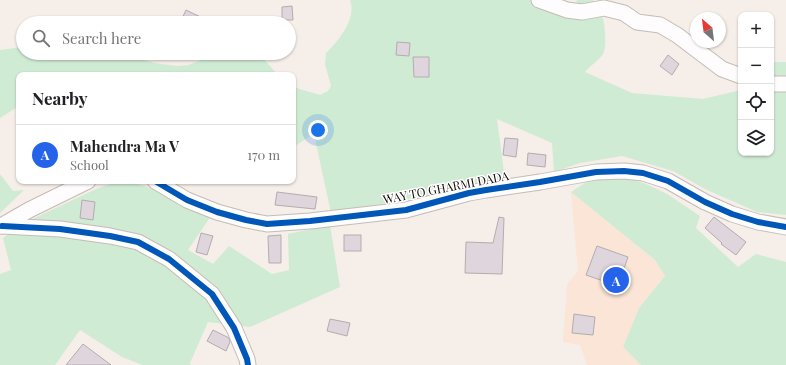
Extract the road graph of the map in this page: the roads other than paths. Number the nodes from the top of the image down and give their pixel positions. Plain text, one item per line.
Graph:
1 (539, 0) edge
2 (738, 75) edge
3 (774, 84) edge
4 (786, 84) edge
5 (82, 184) edge
6 (160, 184) edge
7 (1, 226) edge
8 (786, 227) edge
9 (248, 365) edge

1 - 2 street
3 - 4 street
5 - 7 street
6 - 8 street, WAY TO GHARMI DADA
7 - 9 street

